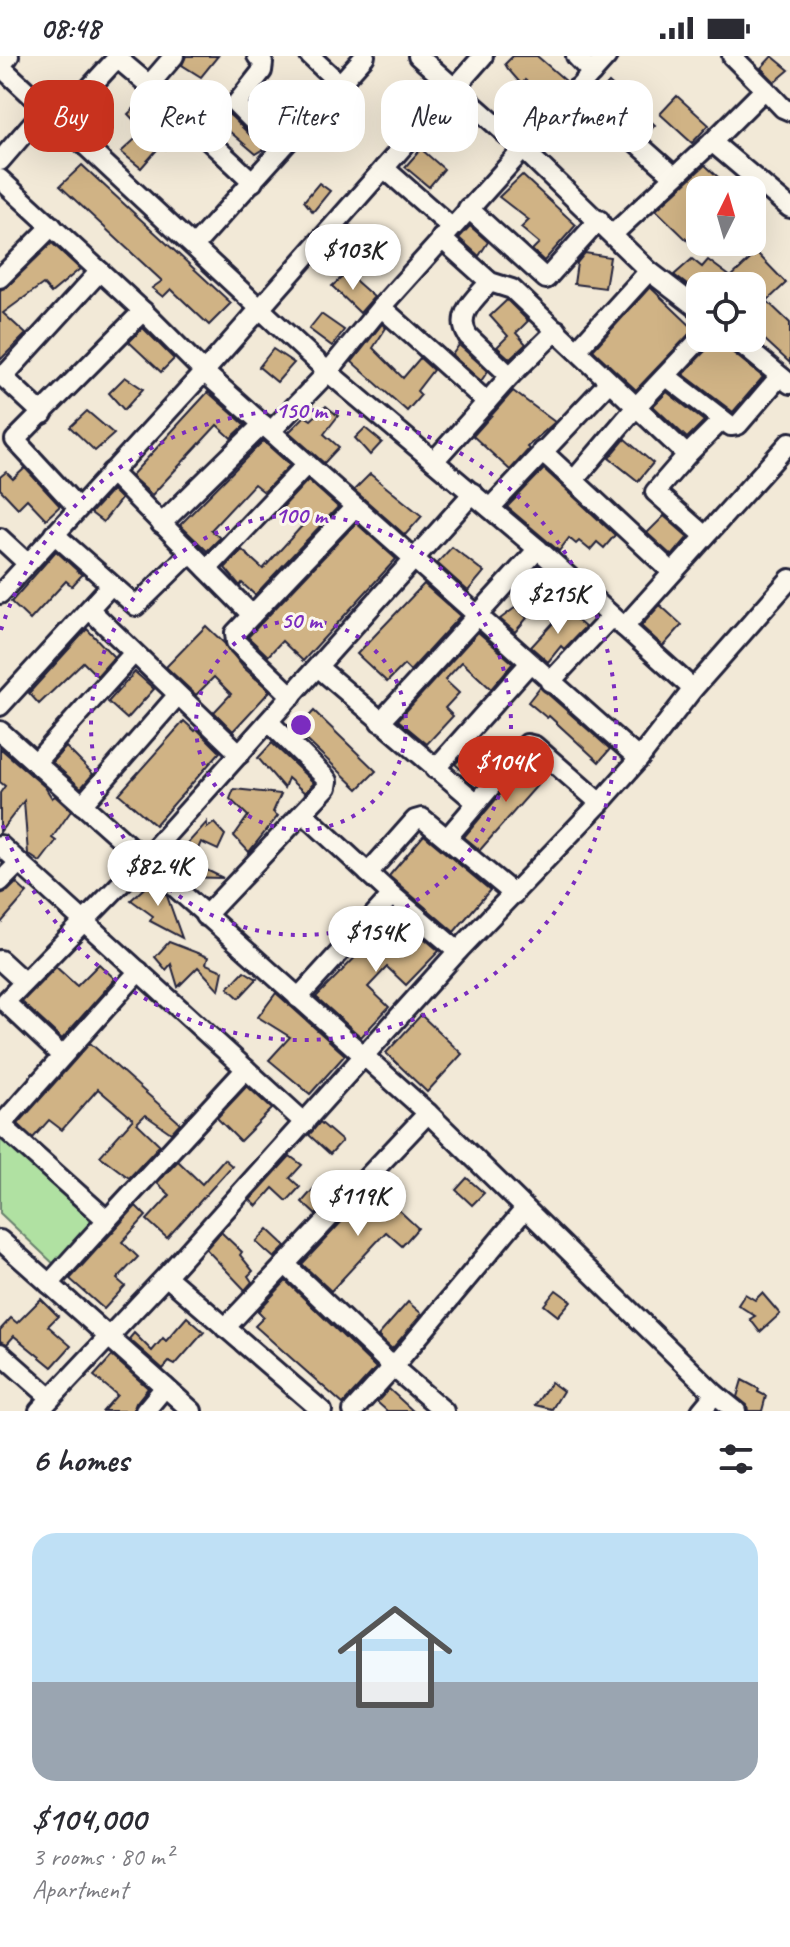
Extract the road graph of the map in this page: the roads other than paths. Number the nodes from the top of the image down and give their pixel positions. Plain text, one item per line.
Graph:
1 (9, 56) edge
2 (174, 56) edge
3 (257, 56) edge
4 (310, 56) edge
5 (365, 56) edge
6 (418, 56) edge
7 (483, 56) edge
8 (576, 56) edge
9 (607, 56) edge
10 (732, 56) edge
11 (118, 57) edge
12 (592, 73) junction
13 (92, 80) edge
14 (143, 80) edge
15 (153, 80) edge
16 (254, 80) edge
17 (336, 80) edge
18 (344, 80) edge
19 (444, 80) edge
20 (462, 80) edge
21 (585, 80) edge
22 (248, 87) edge
23 (24, 89) edge
24 (765, 89) junction
25 (478, 110) edge
26 (790, 111) edge
27 (248, 116) edge
28 (494, 124) edge
29 (24, 140) edge
30 (712, 142) junction
31 (92, 152) edge
32 (221, 152) edge
33 (278, 152) edge
34 (398, 152) edge
35 (518, 152) edge
36 (526, 152) edge
37 (647, 152) edge
38 (0, 161) edge
39 (384, 168) junction
40 (674, 176) junction
41 (0, 179) edge
42 (253, 182) junction
43 (468, 208) junction
44 (790, 208) edge
45 (599, 220) junction
46 (52, 226) junction
47 (446, 233) junction
48 (613, 234) junction
49 (194, 246) junction
50 (100, 271) junction
51 (649, 271) junction
52 (0, 278) edge
53 (546, 279) junction
54 (490, 282) junction
55 (686, 299) edge
56 (525, 301) junction
57 (381, 307) junction
58 (258, 308) junction
59 (143, 311) junction
60 (557, 330) junction
61 (577, 350) junction
62 (688, 352) edge
63 (751, 352) edge
64 (204, 372) junction
65 (328, 372) junction
66 (2, 376) edge
67 (510, 376) junction
68 (666, 376) junction
69 (785, 380) edge
70 (609, 382) junction
71 (487, 402) junction
72 (636, 407) junction
73 (43, 414) junction
74 (721, 421) junction
75 (267, 428) junction
76 (8, 435) edge
77 (790, 442) edge
78 (542, 451) junction
79 (687, 455) junction
80 (434, 461) junction
81 (307, 464) junction
82 (111, 472) junction
83 (574, 480) junction
84 (473, 493) junction
85 (355, 507) junction
86 (78, 508) junction
87 (490, 508) junction
88 (161, 524) junction
89 (54, 534) junction
90 (705, 536) junction
91 (0, 538) edge
92 (538, 549) junction
93 (190, 553) junction
94 (414, 561) junction
95 (27, 563) junction
96 (207, 569) junction
97 (671, 571) junction
98 (790, 579) edge
99 (111, 585) junction
100 (0, 594) edge
101 (90, 610) junction
102 (252, 615) junction
103 (477, 615) junction
104 (617, 622) junction
105 (133, 654) junction
106 (529, 664) junction
107 (319, 668) junction
108 (550, 682) junction
109 (693, 689) junction
110 (177, 696) junction
111 (292, 696) junction
112 (0, 706) edge
113 (269, 722) junction
114 (380, 722) junction
115 (0, 731) edge
116 (240, 754) junction
117 (639, 759) junction
118 (35, 763) junction
119 (435, 769) junction
120 (477, 803) junction
121 (600, 803) junction
122 (82, 805) junction
123 (303, 813) junction
124 (448, 837) junction
125 (0, 845) edge
126 (143, 861) junction
127 (19, 863) junction
128 (368, 873) junction
129 (0, 882) edge
130 (514, 894) junction
131 (392, 895) junction
132 (205, 916) junction
133 (85, 922) junction
134 (458, 951) junction
135 (0, 960) edge
136 (139, 971) junction
137 (24, 982) junction
138 (298, 998) junction
139 (62, 1056) junction
140 (363, 1056) junction
141 (246, 1069) junction
142 (428, 1113) junction
143 (305, 1123) junction
144 (1, 1124) edge
145 (525, 1209) junction
146 (107, 1220) junction
147 (0, 1240) edge
148 (285, 1264) junction
149 (166, 1276) junction
150 (49, 1284) junction
151 (225, 1328) junction
152 (108, 1336) junction
153 (0, 1353) edge
154 (393, 1367) junction
155 (165, 1387) junction
156 (715, 1394) junction
157 (45, 1404) edge
158 (145, 1411) edge
159 (192, 1411) edge
160 (322, 1411) edge
161 (353, 1411) edge
162 (444, 1411) edge
163 (701, 1411) edge
164 (736, 1411) edge

1 - 23 street
2 - 15 street
3 - 16 street
4 - 17 street
5 - 18 street
6 - 19 street
7 - 20 street
8 - 12 street
9 - 12 street
10 - 24 street
11 - 13 street
11 - 14 street
12 - 21 street
22 - 27 street
24 - 26 street
24 - 30 street
25 - 28 street
29 - 38 street
30 - 40 street
30 - 44 street
31 - 49 street
32 - 42 street
33 - 42 street
34 - 39 street
35 - 43 street
36 - 45 street
37 - 40 street
39 - 47 street
39 - 58 street
40 - 48 street
41 - 46 street
42 - 49 street
43 - 47 street
43 - 53 street
45 - 48 street
45 - 53 street
46 - 50 street
46 - 52 street
47 - 54 street
47 - 57 street
48 - 51 street
49 - 58 street
50 - 59 street
50 - 66 street
51 - 55 street
51 - 61 street
53 - 56 street
54 - 56 street
54 - 67 street
56 - 60 street
57 - 65 street
57 - 71 street
58 - 64 street
58 - 65 street
59 - 64 street
59 - 73 street
60 - 61 street
60 - 67 street
61 - 70 street
62 - 68 street
63 - 69 street
64 - 75 street
64 - 82 street
65 - 75 street
65 - 80 street
66 - 73 street
67 - 71 street
68 - 72 street
68 - 74 street
69 - 74 street
70 - 72 street
70 - 78 street
71 - 80 street
72 - 79 street
72 - 83 street
73 - 76 street
74 - 79 street
75 - 81 street
75 - 88 street
76 - 86 street
77 - 90 street
78 - 83 street
78 - 87 street
79 - 90 street
80 - 84 street
81 - 85 street
81 - 96 street
82 - 86 street
82 - 88 street
83 - 97 street
84 - 87 street
84 - 94 street
85 - 94 street
85 - 102 street
86 - 89 street
87 - 92 street
88 - 93 street
89 - 95 street
89 - 99 street
90 - 97 street
91 - 95 street
92 - 103 street
92 - 104 street
93 - 96 street
93 - 99 street
94 - 103 street
94 - 107 street
95 - 100 street
96 - 102 street
97 - 104 street
98 - 109 street
99 - 101 street
101 - 105 street
101 - 112 street
102 - 111 street
103 - 106 street
103 - 114 street
104 - 108 street
104 - 109 street
105 - 110 street
105 - 118 street
106 - 108 street
106 - 119 street
107 - 111 street
107 - 114 street
108 - 117 street
109 - 117 street
110 - 116 street
110 - 122 street
111 - 113 street
113 - 116 street
113 - 123 street
114 - 119 street
115 - 118 street
116 - 126 street
117 - 121 street
118 - 122 street
119 - 120 street
120 - 121 street
120 - 124 street
121 - 130 street
122 - 126 street
123 - 128 street
123 - 132 street
124 - 128 street
124 - 130 street
125 - 127 street
126 - 132 street
126 - 133 street
127 - 129 street
127 - 133 street
128 - 131 street
130 - 134 street
131 - 134 street
131 - 138 street
132 - 138 street
133 - 136 street
133 - 137 street
134 - 140 street
135 - 137 street
136 - 139 street
136 - 141 street
137 - 139 street
138 - 140 street
139 - 144 street
140 - 142 street
140 - 143 street
141 - 143 street
141 - 146 street
142 - 145 street
142 - 148 street
143 - 149 street
144 - 146 street
145 - 154 street
145 - 156 street
146 - 150 street
147 - 150 street
148 - 151 street
148 - 154 street
149 - 151 street
149 - 152 street
150 - 152 street
151 - 160 street
152 - 155 street
152 - 157 street
153 - 157 street
154 - 161 street
154 - 162 street
155 - 158 street
155 - 159 street
156 - 163 street
156 - 164 street

